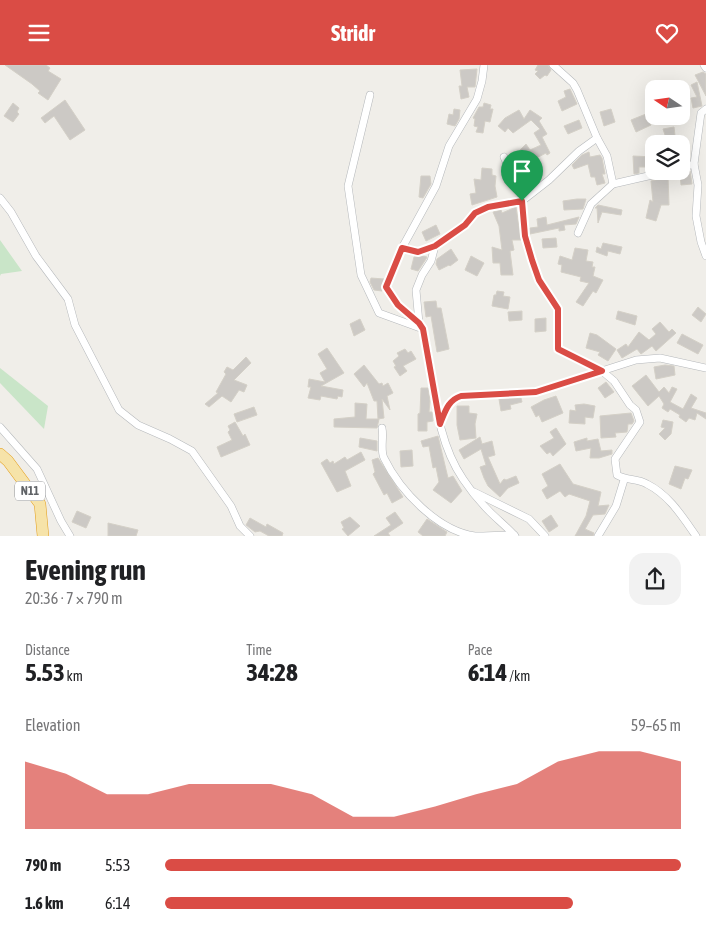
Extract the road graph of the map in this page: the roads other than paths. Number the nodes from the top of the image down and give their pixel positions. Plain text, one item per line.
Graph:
1 (484, 65) edge
2 (553, 65) edge
3 (704, 65) edge
4 (706, 69) edge
5 (370, 95) dead end
6 (706, 109) edge
7 (597, 138) junction
8 (504, 157) dead end
9 (694, 164) junction
10 (690, 165) edge
11 (645, 177) edge
12 (613, 184) junction
13 (0, 198) edge
14 (522, 201) junction
15 (578, 233) dead end
16 (435, 246) junction
17 (402, 248) junction
18 (706, 256) edge
19 (421, 326) junction
20 (706, 368) edge
21 (602, 371) junction
22 (440, 424) junction
23 (0, 427) edge
24 (382, 428) dead end
25 (0, 454) edge
26 (624, 480) junction
27 (472, 491) junction
28 (43, 536) edge
29 (70, 536) edge
30 (250, 536) edge
31 (514, 536) edge
32 (545, 536) edge
33 (598, 536) edge
34 (696, 536) edge

1 - 17 street
2 - 7 street
3 - 4 street
5 - 19 street
6 - 9 street
7 - 12 street
7 - 14 street
8 - 14 street
9 - 10 street
9 - 18 street
11 - 12 street
12 - 15 street
13 - 30 street
14 - 16 street
14 - 21 street
16 - 17 street
16 - 19 street
17 - 19 street
19 - 22 street
20 - 21 street
21 - 22 street
21 - 26 street
22 - 27 street
23 - 29 street
24 - 31 street
25 - 28 highway, N11
26 - 33 street
26 - 34 street
27 - 31 street
27 - 32 street

